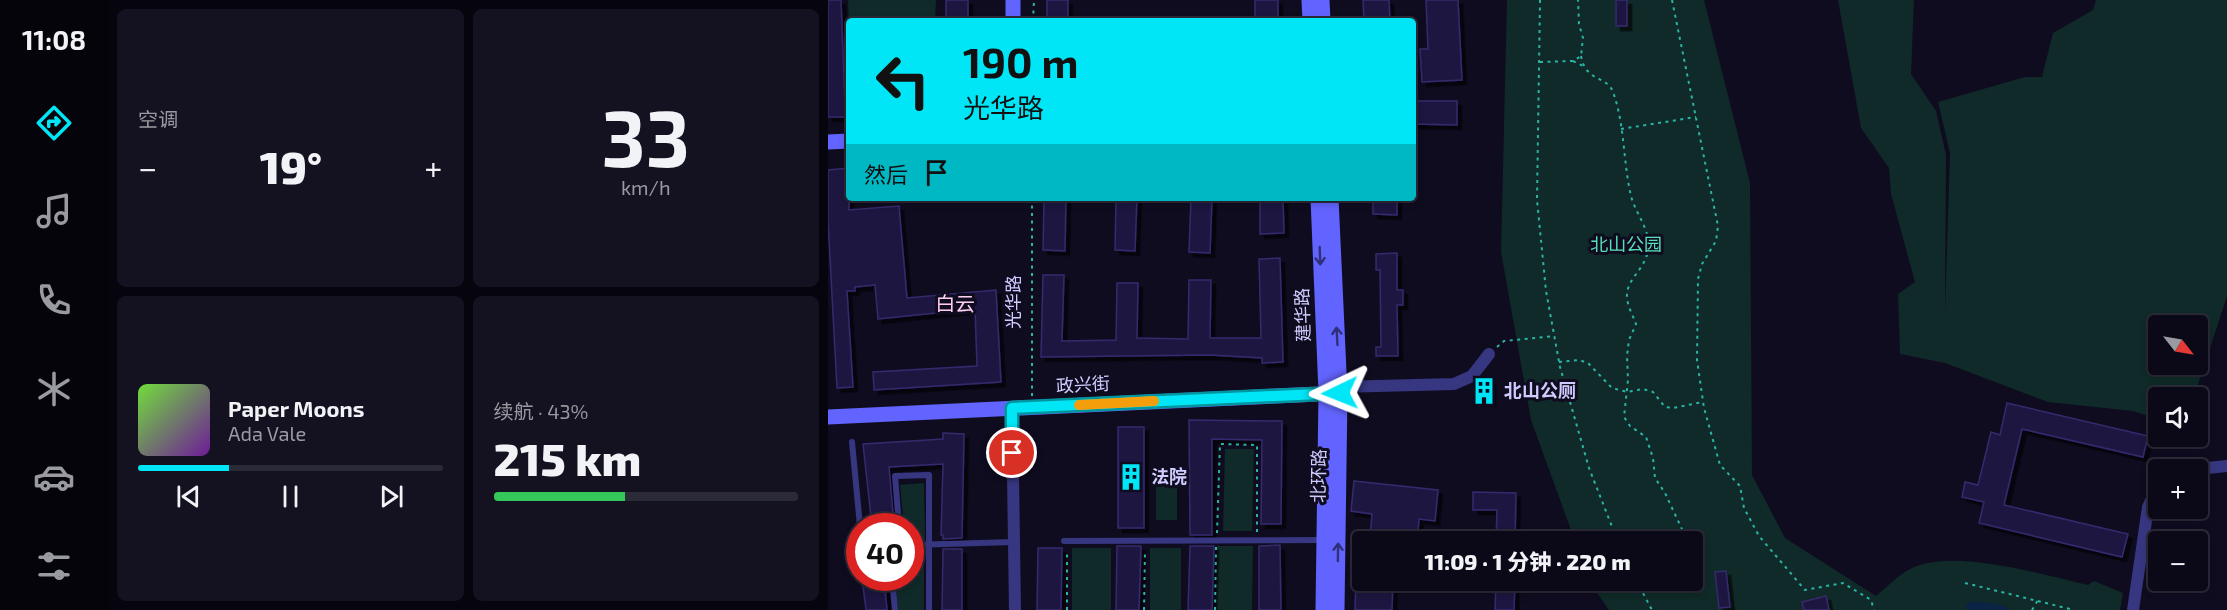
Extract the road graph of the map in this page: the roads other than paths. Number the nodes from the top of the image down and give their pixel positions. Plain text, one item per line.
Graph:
1 (1013, 0) edge
2 (1309, 0) edge
3 (1322, 0) edge
4 (1013, 18) edge
5 (1310, 18) edge
6 (1323, 18) edge
7 (846, 141) edge
8 (828, 142) edge
9 (1318, 201) edge
10 (1331, 201) edge
11 (1489, 354) road end
12 (1335, 391) junction
13 (1012, 408) junction
14 (828, 417) edge
15 (852, 442) dead end
16 (2227, 466) edge
17 (2208, 468) edge
18 (2148, 507) edge
19 (859, 513) edge
20 (898, 513) edge
21 (1324, 540) junction
22 (1066, 541) road end
23 (1014, 542) junction
24 (924, 544) edge
25 (929, 544) junction
26 (893, 591) edge
27 (895, 610) edge
28 (929, 610) edge
29 (1015, 610) edge
30 (1323, 610) edge
31 (1337, 610) edge
32 (2133, 610) edge

1 - 4 street
2 - 5 street
3 - 6 street
7 - 8 street
9 -> 12 street, 建华路
12 -> 10 street, 北环路
11 - 12 street
12 - 13 street, 政兴街
12 - 21 street, 建华路
31 -> 12 street, 北环路
13 - 14 street, 政兴街
13 - 23 street
15 - 19 lane
16 - 17 street
18 - 32 street
20 - 25 lane
21 - 22 lane
21 - 30 street, 建华路
23 - 25 lane
23 - 29 street
24 - 25 lane
25 - 28 lane
26 - 27 lane

